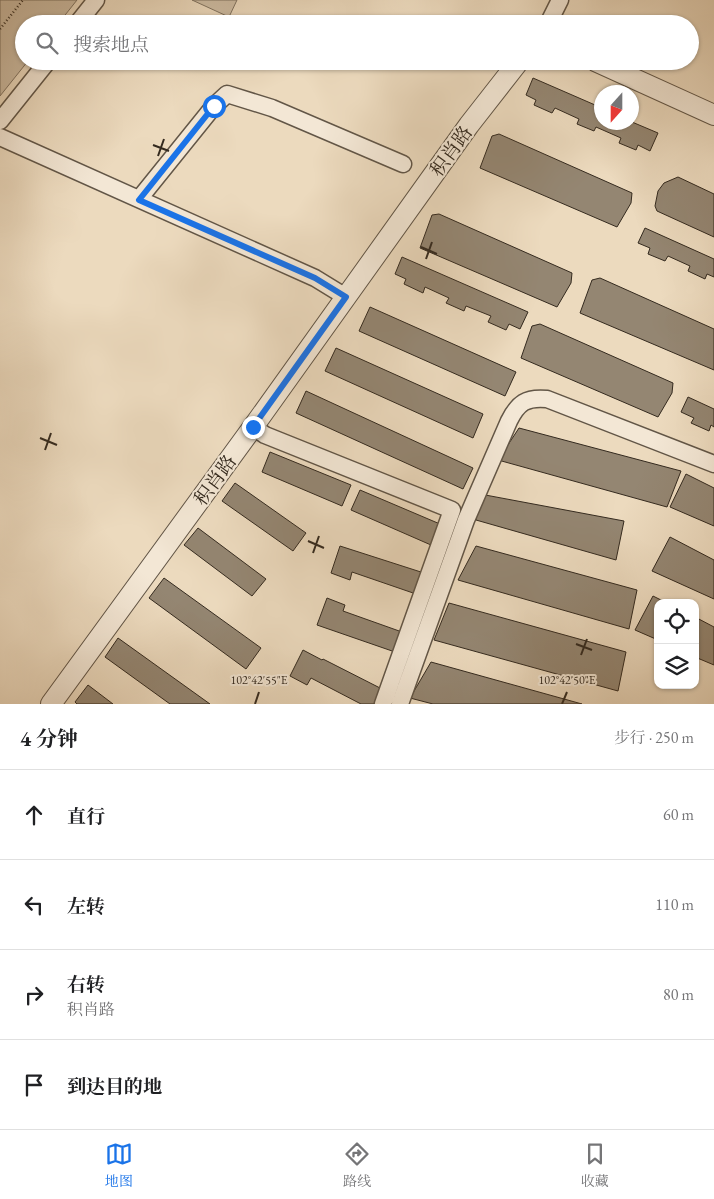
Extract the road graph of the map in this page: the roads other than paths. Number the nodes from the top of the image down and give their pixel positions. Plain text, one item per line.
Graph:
1 (96, 0) edge
2 (560, 0) edge
3 (84, 15) edge
4 (552, 15) edge
5 (41, 70) edge
6 (512, 70) edge
7 (615, 70) edge
8 (637, 70) edge
9 (714, 105) edge
10 (714, 115) edge
11 (0, 121) edge
12 (0, 137) edge
13 (403, 164) dead end
14 (139, 200) junction
15 (346, 297) junction
16 (253, 427) junction
17 (714, 464) edge
18 (51, 704) edge
19 (383, 704) edge
20 (400, 704) edge

1 - 3 street
2 - 4 street
5 - 11 street
6 - 15 street, 积肖路
7 - 10 street
8 - 9 street
12 - 14 street
13 - 14 street
14 - 15 street
15 - 16 street, 积肖路
16 - 18 street, 积肖路
16 - 19 street
17 - 20 street

